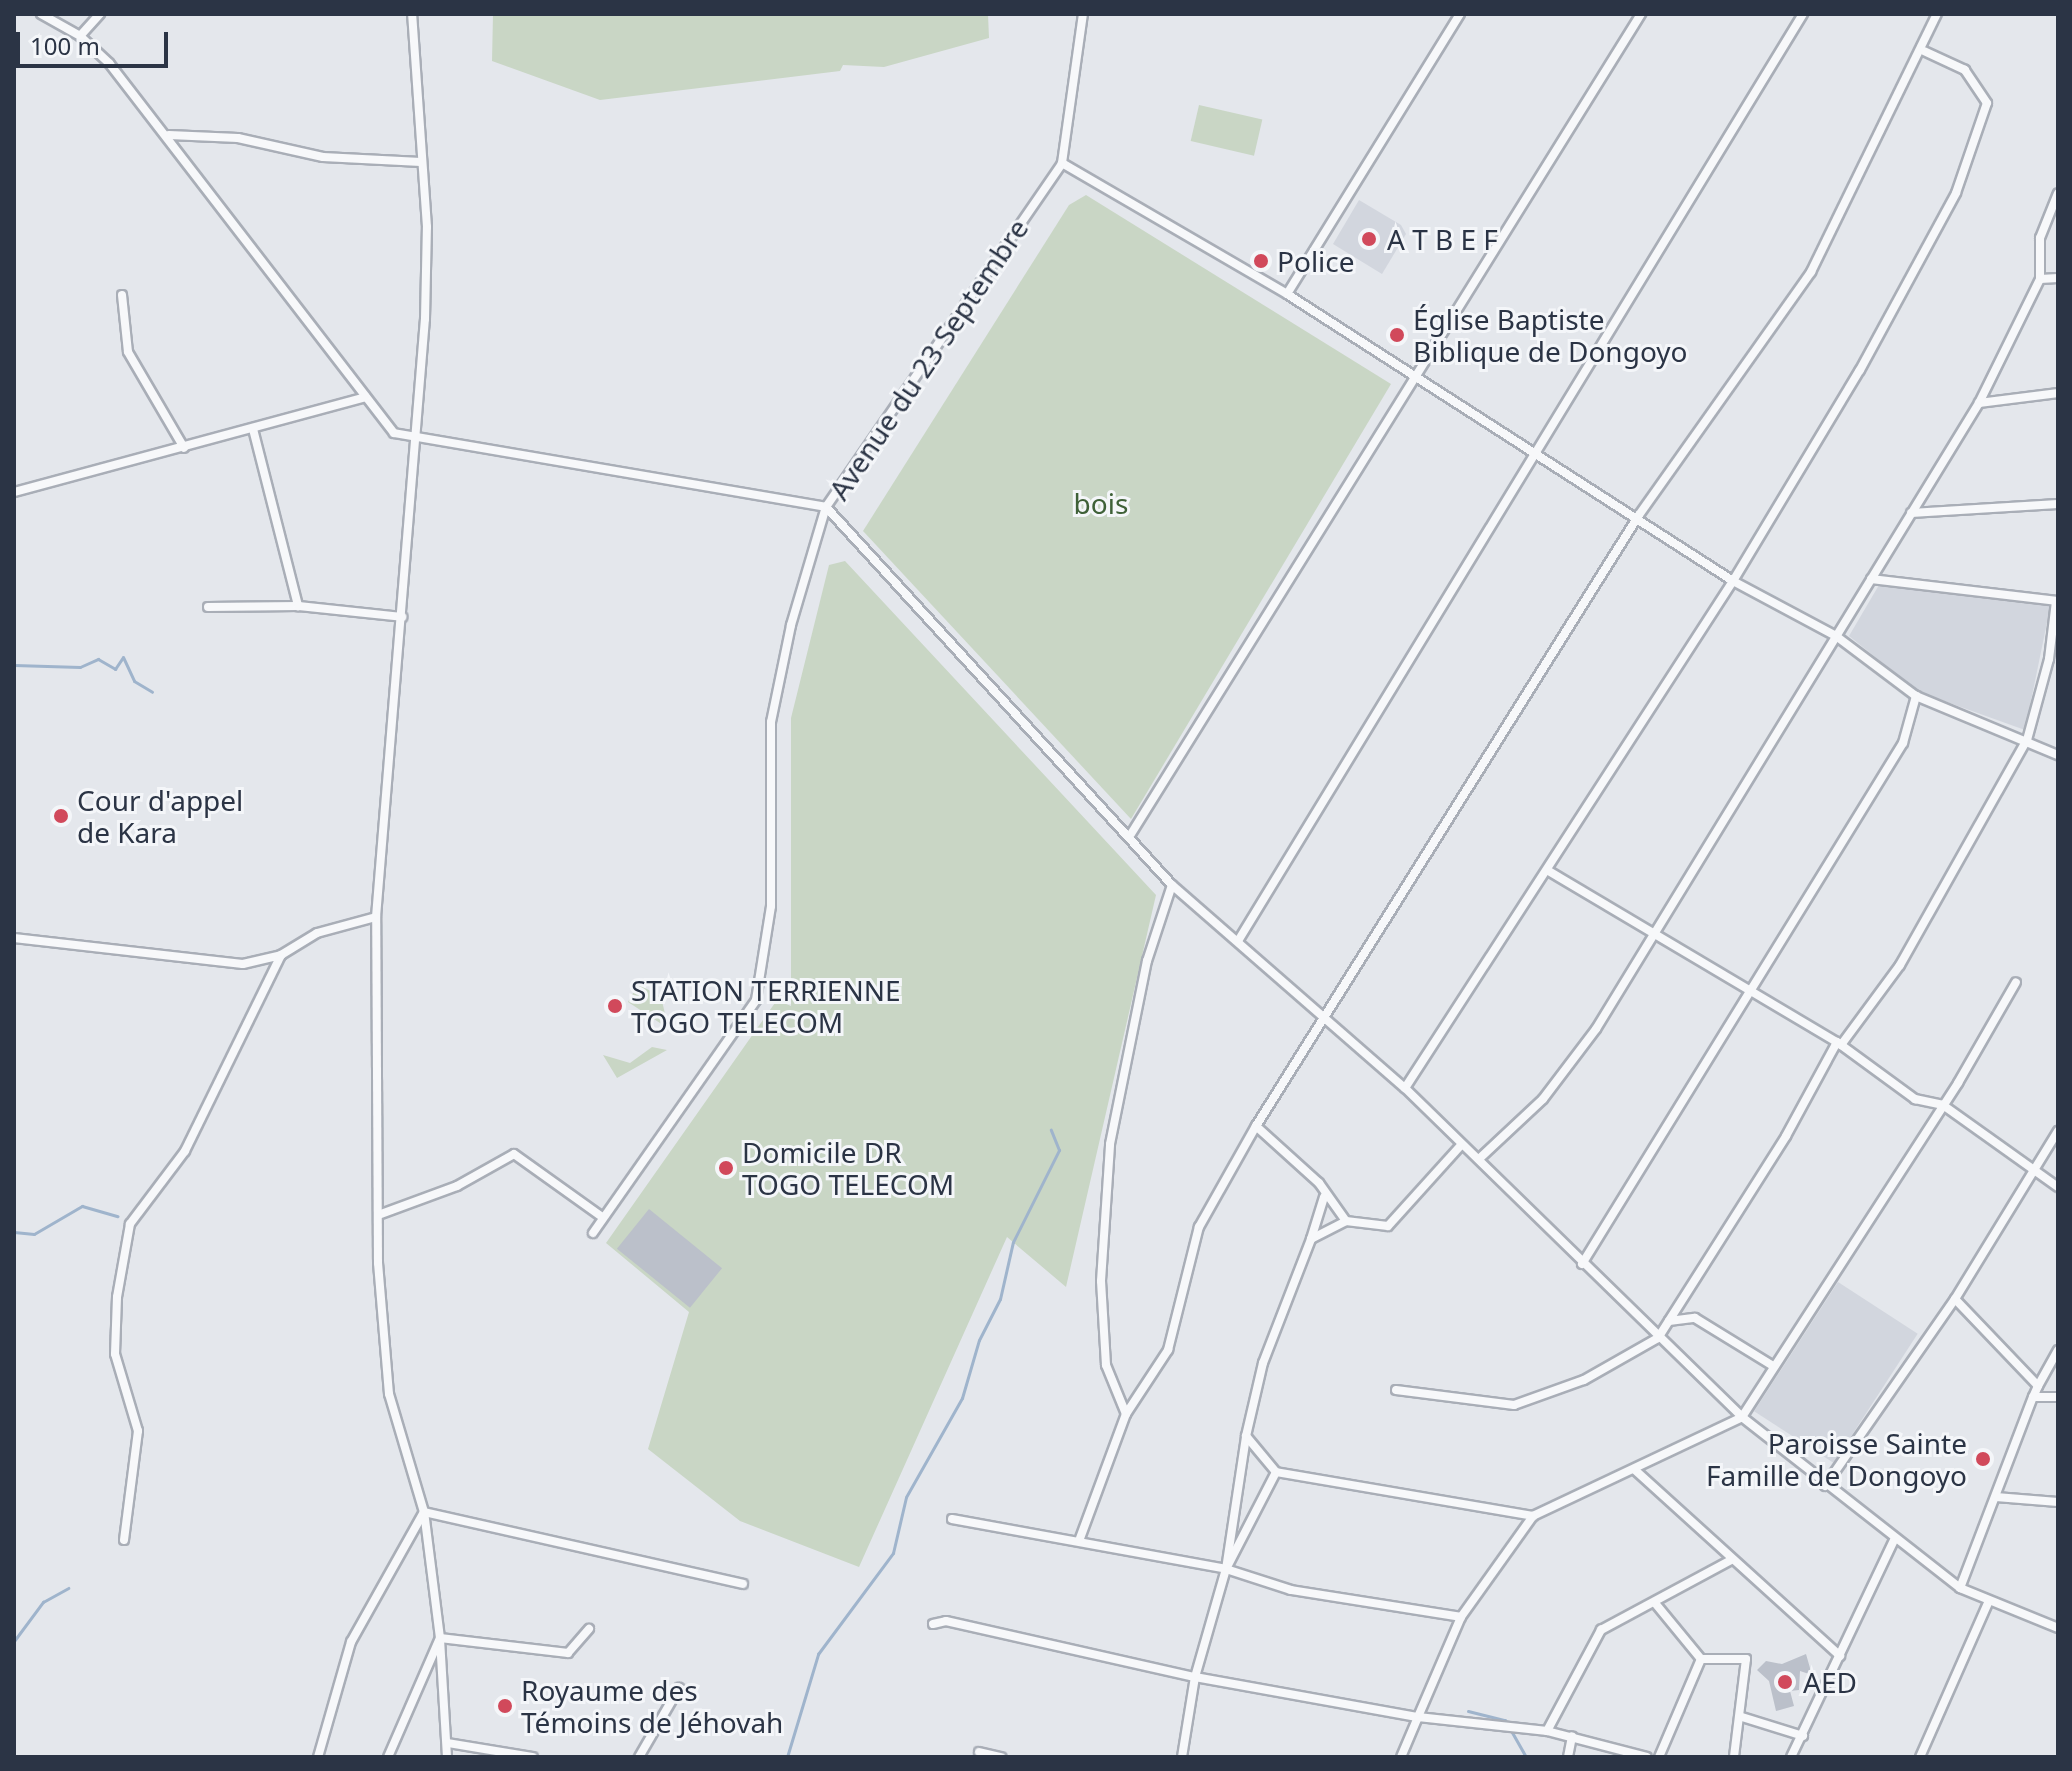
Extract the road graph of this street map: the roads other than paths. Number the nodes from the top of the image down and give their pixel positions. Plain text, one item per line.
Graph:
1 (41, 14) edge
2 (100, 14) edge
3 (412, 14) edge
4 (1083, 14) edge
5 (1460, 14) edge
6 (1641, 14) edge
7 (1803, 14) edge
8 (1937, 14) edge
9 (80, 36) junction
10 (1924, 51) junction
11 (169, 135) junction
12 (421, 162) junction
13 (1062, 163) junction
14 (2058, 193) edge
15 (2058, 278) edge
16 (2040, 279) junction
17 (1287, 294) junction
18 (122, 295) dead end
19 (1412, 374) junction
20 (2058, 393) edge
21 (365, 397) junction
22 (1979, 403) junction
23 (253, 429) junction
24 (414, 438) junction
25 (184, 448) junction
26 (1534, 450) junction
27 (14, 492) edge
28 (2058, 504) edge
29 (826, 507) junction
30 (1911, 513) junction
31 (1639, 515) junction
32 (1871, 579) junction
33 (1733, 581) junction
34 (2057, 601) edge
35 (298, 606) junction
36 (208, 607) dead end
37 (402, 617) junction
38 (1836, 636) junction
39 (1916, 696) junction
40 (2027, 740) junction
41 (2058, 755) edge
42 (1131, 834) junction
43 (1547, 870) junction
44 (1172, 885) junction
45 (376, 917) junction
46 (1654, 934) junction
47 (14, 938) edge
48 (1238, 941) junction
49 (281, 955) junction
50 (2016, 982) dead end
51 (1750, 991) junction
52 (1325, 1014) junction
53 (1839, 1043) junction
54 (1405, 1088) junction
55 (1943, 1105) junction
56 (1256, 1126) junction
57 (2058, 1131) edge
58 (1462, 1144) junction
59 (1480, 1158) junction
60 (2033, 1173) junction
61 (2058, 1187) edge
62 (1324, 1197) junction
63 (381, 1214) junction
64 (602, 1217) junction
65 (1346, 1221) junction
66 (593, 1233) dead end
67 (1311, 1239) junction
68 (1582, 1264) junction
69 (1955, 1299) junction
70 (1669, 1322) junction
71 (1658, 1338) junction
72 (2058, 1350) edge
73 (1773, 1366) junction
74 (2038, 1386) junction
75 (1396, 1390) dead end
76 (2033, 1397) junction
77 (2058, 1397) edge
78 (1126, 1414) junction
79 (1742, 1417) junction
80 (1246, 1436) junction
81 (1635, 1470) junction
82 (1276, 1472) junction
83 (1825, 1486) junction
84 (1996, 1497) junction
85 (2058, 1502) edge
86 (424, 1512) junction
87 (1533, 1516) junction
88 (952, 1519) dead end
89 (124, 1540) dead end
90 (1894, 1540) junction
91 (1079, 1541) junction
92 (1731, 1560) junction
93 (1226, 1569) junction
94 (743, 1584) dead end
95 (1960, 1588) junction
96 (1655, 1603) junction
97 (1988, 1603) junction
98 (1461, 1617) junction
99 (933, 1624) dead end
100 (2058, 1628) edge
101 (589, 1629) dead end
102 (440, 1638) junction
103 (1840, 1656) junction
104 (1701, 1659) junction
105 (1195, 1677) junction
106 (679, 1688) dead end
107 (1418, 1717) junction
108 (1742, 1717) junction
109 (1547, 1731) junction
110 (1572, 1736) junction
111 (1803, 1736) junction
112 (448, 1743) junction
113 (979, 1752) dead end
114 (318, 1757) edge
115 (388, 1757) edge
116 (447, 1757) edge
117 (533, 1757) edge
118 (639, 1757) edge
119 (1001, 1757) edge
120 (1182, 1757) edge
121 (1401, 1757) edge
122 (1568, 1757) edge
123 (1647, 1757) edge
124 (1659, 1757) edge
125 (1734, 1757) edge
126 (1791, 1757) edge
127 (1920, 1757) edge

1 - 9 street
2 - 9 street
3 - 12 street
4 - 13 street, Avenue du 23 Septembre
5 - 17 street
6 - 19 street
7 - 26 street
8 - 10 street
9 - 11 street
10 - 31 street
10 - 33 street
11 - 12 street
11 - 21 street
12 - 24 street
13 - 17 street
13 - 29 street, Avenue du 23 Septembre
14 - 16 street
15 - 16 street
16 - 22 street
17 - 19 street
18 - 25 street
19 - 26 street
19 - 42 street
20 - 22 street
21 - 23 street
21 - 24 street
22 - 30 street
23 - 25 street
23 - 35 street
24 - 29 street
24 - 37 street
25 - 27 street
26 - 31 street
26 - 48 street
28 - 30 street
29 - 42 street
29 - 64 street, Avenue du 23 Septembre
30 - 32 street
31 - 33 street
31 - 52 street
32 - 34 street
32 - 38 street
33 - 38 street
33 - 43 street
34 - 40 street
35 - 36 street
35 - 37 street
37 - 45 street
38 - 39 street
38 - 46 street
39 - 40 street
39 - 51 street
40 - 41 street
40 - 53 street
42 - 44 street
43 - 46 street
43 - 54 street
44 - 48 street
44 - 78 street
45 - 49 street
45 - 63 street
46 - 51 street
46 - 59 street
47 - 49 street
48 - 52 street
49 - 89 street
50 - 55 street
51 - 53 street
51 - 68 street
52 - 54 street
52 - 56 street
53 - 55 street
53 - 70 street
54 - 58 street
55 - 60 street
55 - 73 street
56 - 62 street
56 - 78 street
57 - 60 street
58 - 59 street
58 - 65 street
59 - 68 street
60 - 61 street
60 - 69 street
62 - 65 street
62 - 67 street
63 - 64 street
63 - 86 street
64 - 66 street, Avenue du 23 Septembre
65 - 67 street
67 - 80 street
68 - 71 street
69 - 74 street
69 - 83 street
70 - 71 street
70 - 73 street
71 - 75 street
71 - 79 street
72 - 74 street
73 - 79 street
74 - 76 street
76 - 77 street
76 - 84 street
78 - 91 street
79 - 81 street
79 - 83 street
80 - 82 street
80 - 93 street
81 - 87 street
81 - 92 street
82 - 87 street
82 - 93 street
83 - 90 street
84 - 85 street
84 - 95 street
86 - 94 street
86 - 102 street
86 - 114 street
87 - 98 street
88 - 91 street
90 - 95 street
90 - 103 street
91 - 93 street
92 - 96 street
92 - 103 street
93 - 98 street
93 - 105 street
95 - 97 street
96 - 104 street
96 - 109 street
97 - 100 street
97 - 127 street
98 - 107 street
99 - 105 street
101 - 102 street
102 - 112 street
102 - 115 street
103 - 111 street
104 - 108 street
104 - 124 street
105 - 107 street
105 - 120 street
106 - 118 street
107 - 109 street
107 - 121 street
108 - 111 street
108 - 125 street
109 - 110 street
110 - 122 street
110 - 123 street
111 - 126 street
112 - 116 street
112 - 117 street
113 - 119 street

